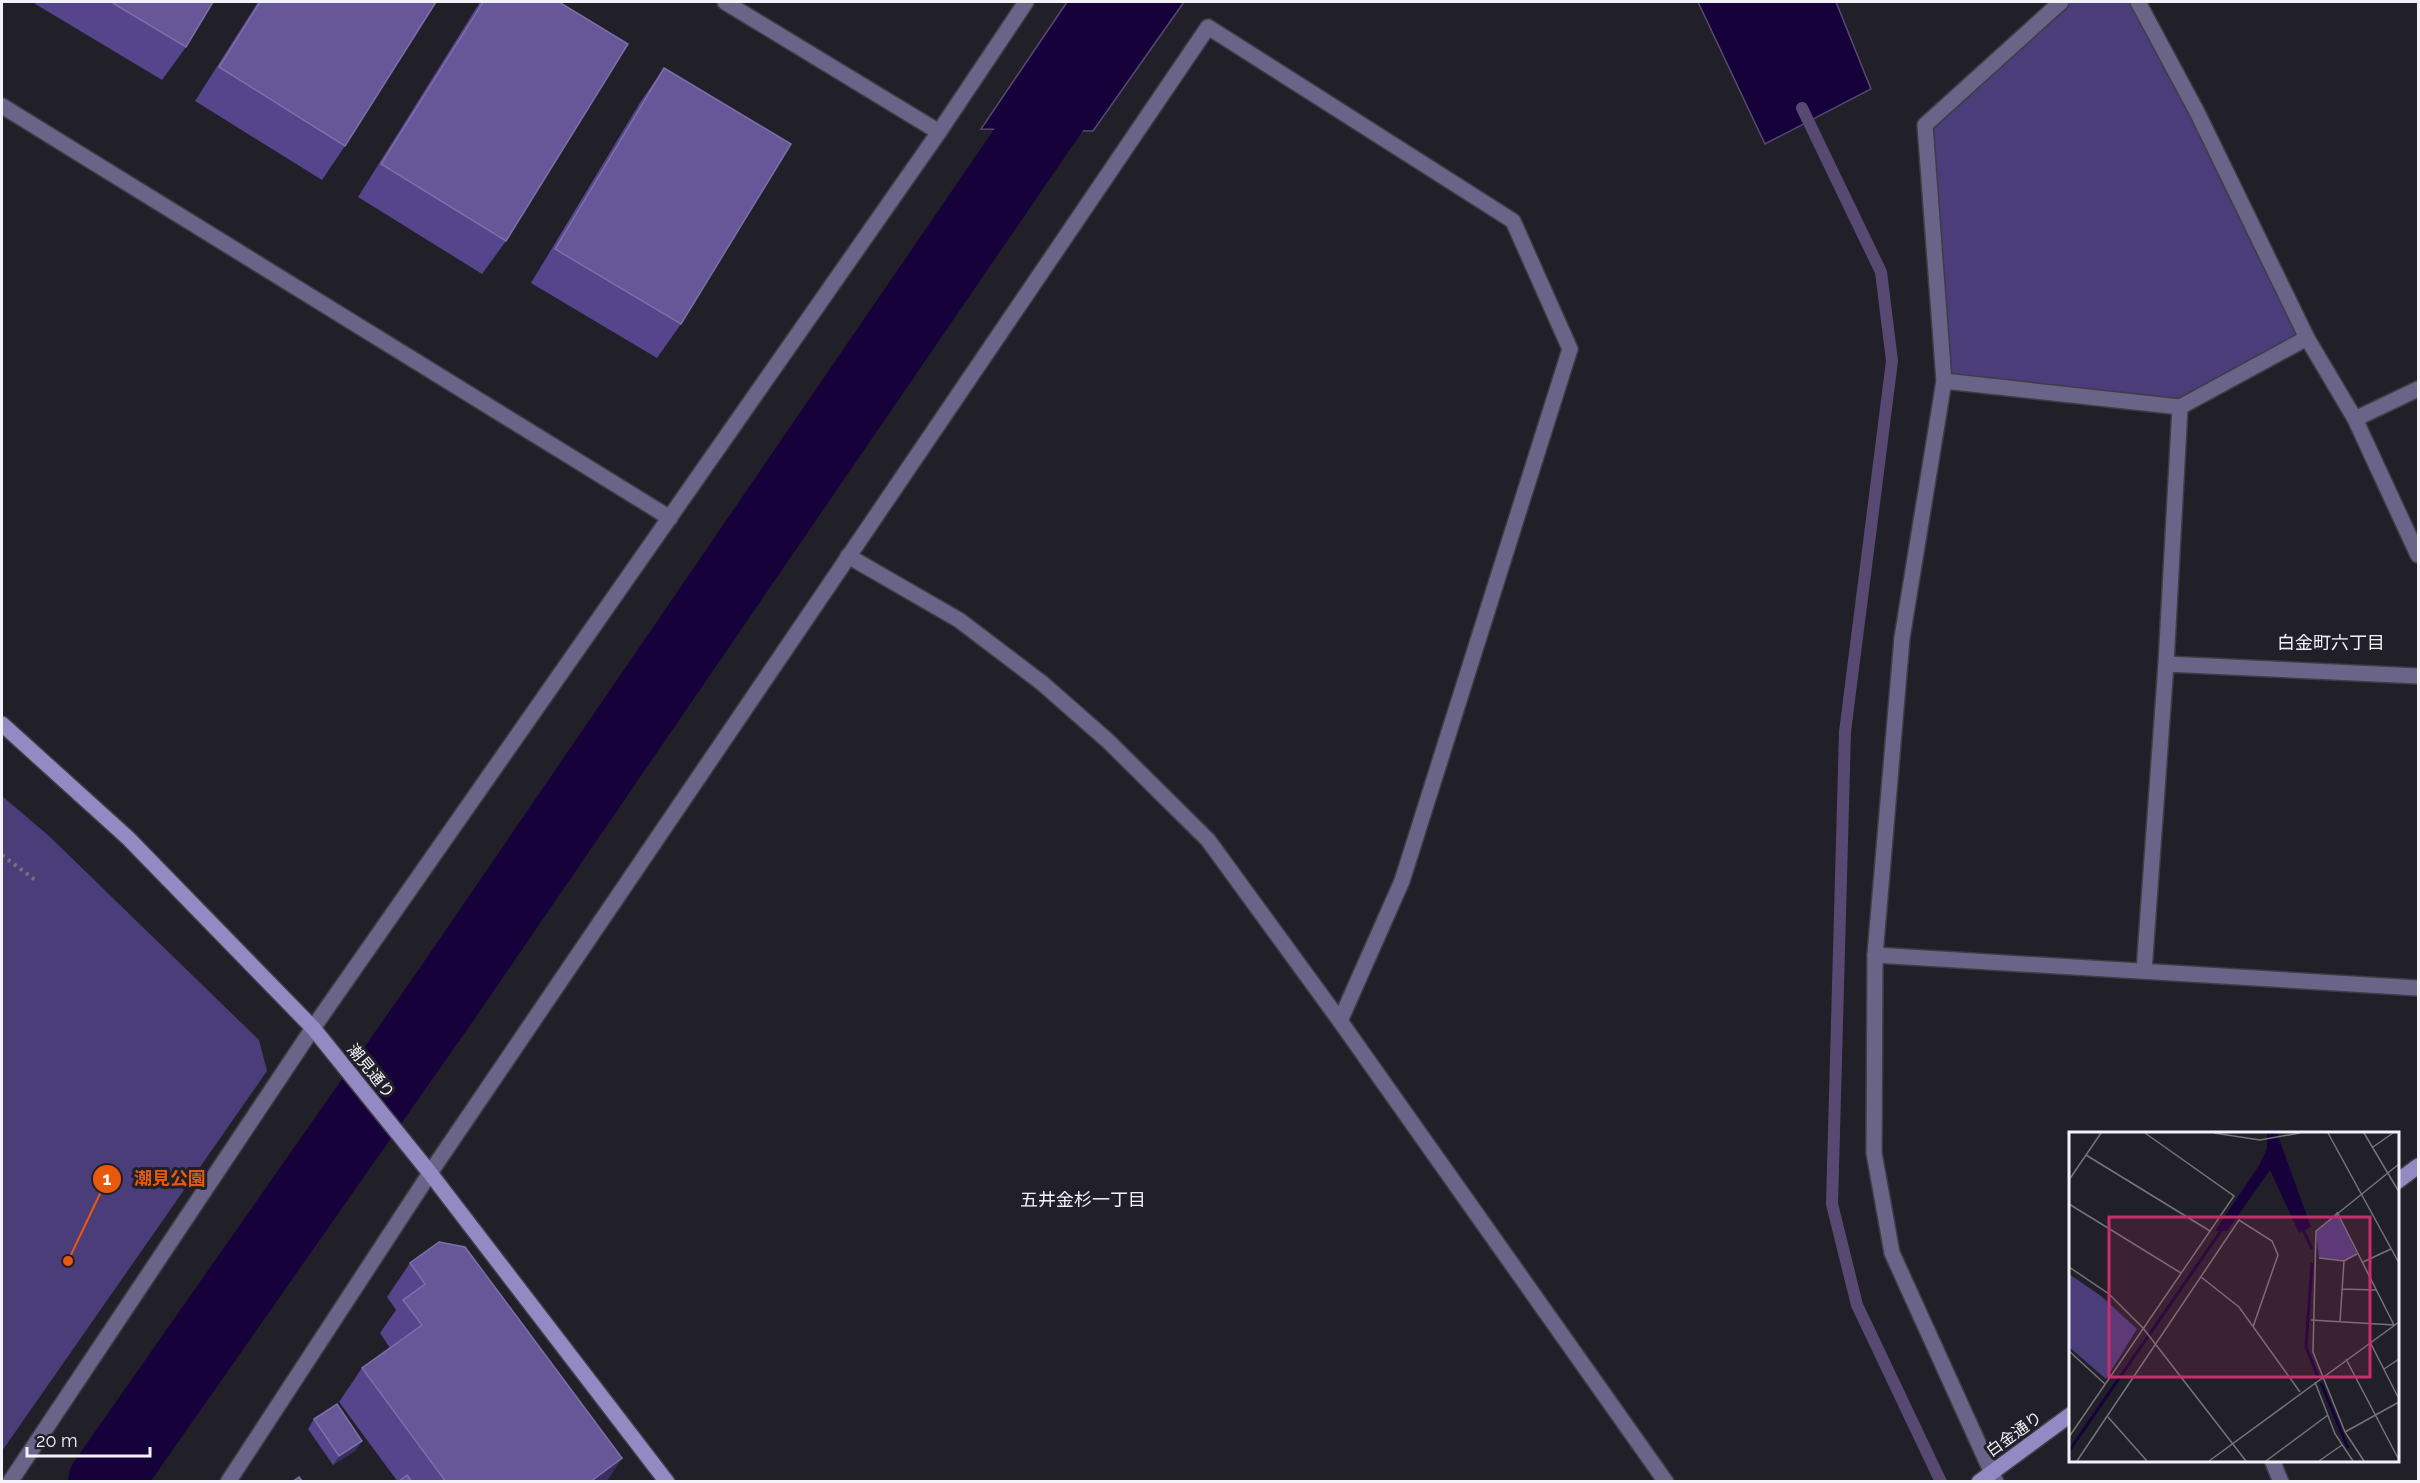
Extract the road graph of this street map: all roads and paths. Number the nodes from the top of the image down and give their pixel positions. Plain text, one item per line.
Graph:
1 (724, 2) edge
2 (1026, 2) edge
3 (2061, 2) edge
4 (2138, 2) edge
5 (2, 106) edge
6 (939, 132) junction
7 (2307, 338) junction
8 (1944, 381) junction
9 (2418, 389) edge
10 (2180, 406) junction
11 (2355, 419) junction
12 (670, 518) junction
13 (2418, 555) edge
14 (848, 556) junction
15 (2166, 664) junction
16 (2418, 676) edge
17 (2, 724) edge
18 (2, 855) edge
19 (38, 882) dead end
20 (1875, 955) junction
21 (2144, 971) junction
22 (2418, 988) edge
23 (1340, 1021) junction
24 (313, 1028) junction
25 (2418, 1166) edge
26 (430, 1173) junction
27 (2399, 1180) edge
28 (2069, 1416) edge
29 (2272, 1462) edge
30 (1994, 1477) edge
31 (10, 1482) edge
32 (228, 1482) edge
33 (667, 1482) edge
34 (1666, 1482) edge
35 (1979, 1482) edge
36 (2281, 1482) edge

1 - 6 street
2 - 6 street
3 - 8 street
4 - 7 street
5 - 12 street
6 - 12 street
7 - 10 street
7 - 11 street
8 - 10 street
8 - 20 street
9 - 11 street
10 - 15 street
11 - 13 street
12 - 24 street
14 - 23 street
14 - 23 street
14 - 26 street
15 - 16 street
15 - 21 street
17 - 24 street, 潮見通り
18 - 19 path
20 - 21 street
20 - 30 street
21 - 22 street
23 - 34 street
24 - 26 street, 潮見通り
24 - 31 street
25 - 27 street
26 - 32 street
26 - 33 street, 潮見通り
28 - 30 street, 白金通り
29 - 36 street
30 - 35 street, 白金通り

